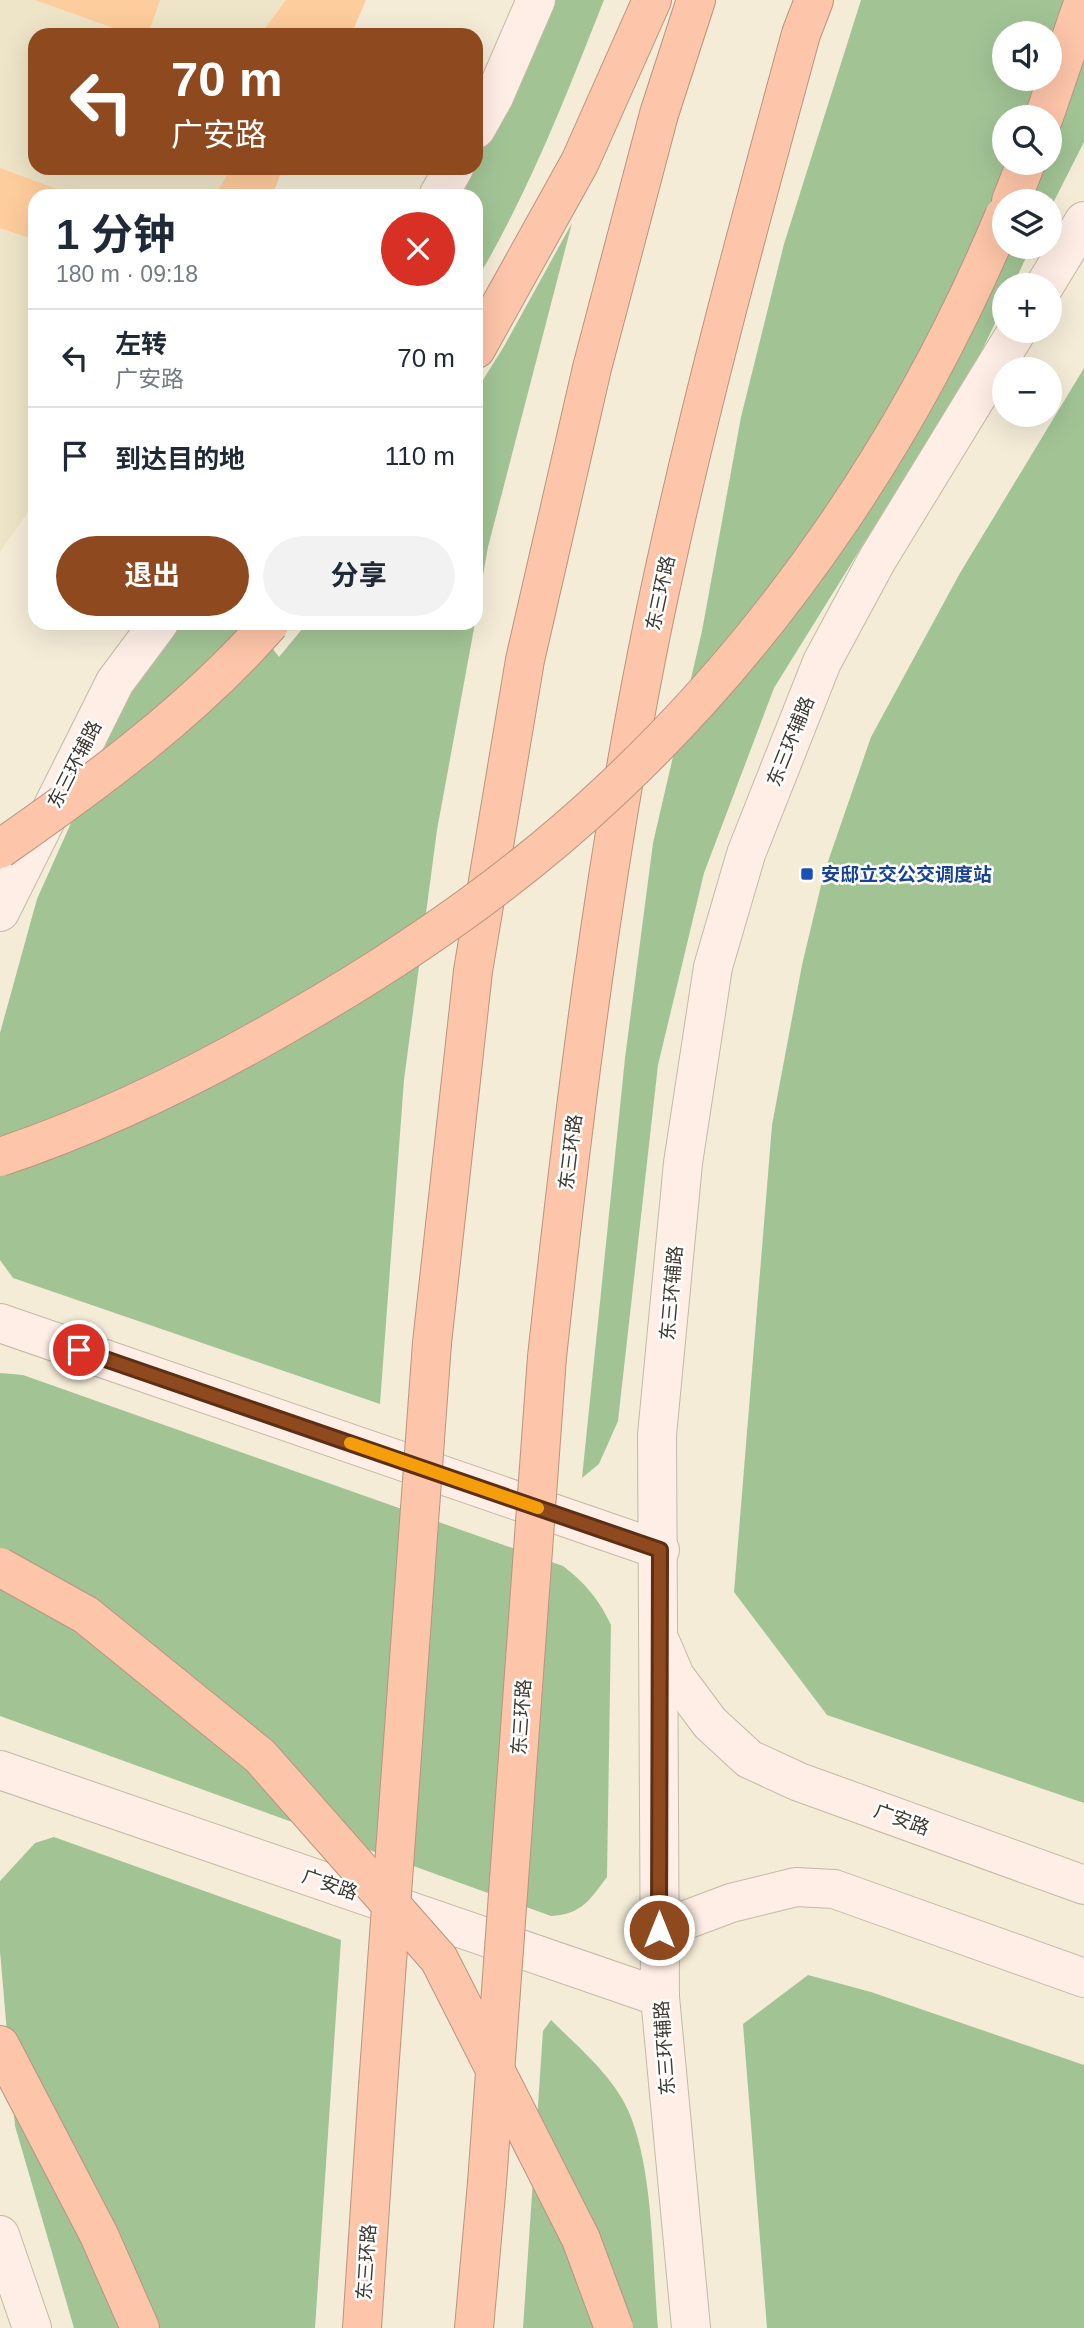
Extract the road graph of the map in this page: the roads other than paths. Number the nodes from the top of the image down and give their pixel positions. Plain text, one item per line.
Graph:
1 (536, 0) edge
2 (652, 0) edge
3 (696, 0) edge
4 (814, 0) edge
5 (1084, 0) edge
6 (1048, 105) edge
7 (483, 117) edge
8 (1084, 221) edge
9 (992, 243) edge
10 (1052, 273) edge
11 (483, 336) edge
12 (1010, 343) edge
13 (154, 630) edge
14 (264, 630) edge
15 (0, 849) edge
16 (0, 912) edge
17 (0, 1157) edge
18 (0, 1323) edge
19 (660, 1550) junction
20 (0, 1567) edge
21 (658, 1636) junction
22 (0, 1770) edge
23 (1084, 1885) edge
24 (659, 1930) junction
25 (1084, 1979) edge
26 (660, 1997) junction
27 (0, 2045) edge
28 (0, 2235) edge
29 (32, 2328) edge
30 (139, 2328) edge
31 (362, 2328) edge
32 (474, 2328) edge
33 (614, 2328) edge
34 (691, 2328) edge

1 - 7 main road
2 - 11 highway
3 - 31 highway, 东三环路, bridge
4 - 32 highway, 东三环路, bridge
5 - 6 highway
8 - 10 main road
9 - 17 highway, bridge
12 - 19 main road, 东三环辅路
13 - 16 main road, 东三环辅路
14 - 15 highway, bridge
18 - 19 main road
19 - 21 main road, 东三环辅路
20 - 33 highway, bridge
21 - 23 main road, 广安路
21 - 24 main road, 东三环辅路
22 - 26 main road, 广安路
24 - 25 main road
24 - 26 main road, 东三环辅路
26 - 34 main road, 东三环辅路
27 - 30 highway
28 - 29 main road

